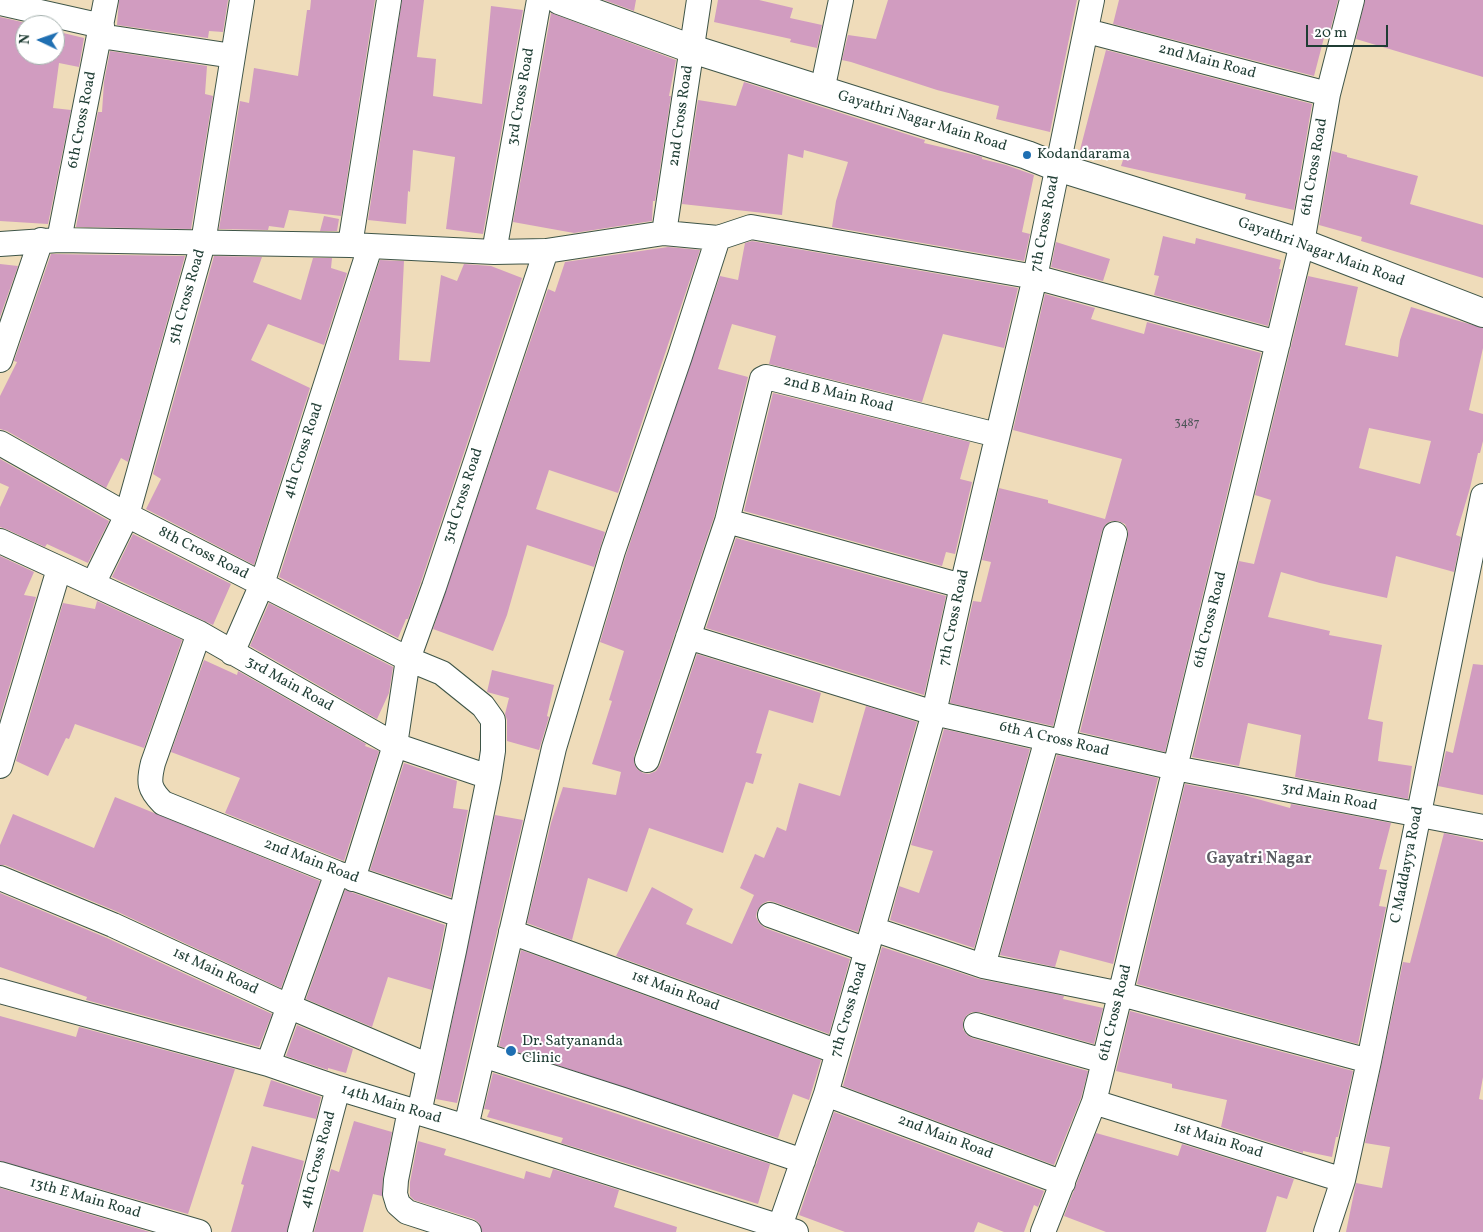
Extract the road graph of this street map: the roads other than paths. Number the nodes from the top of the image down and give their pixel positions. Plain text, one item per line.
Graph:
1 (106, 0) edge
2 (242, 0) edge
3 (389, 0) edge
4 (539, 0) edge
5 (560, 0) edge
6 (699, 0) edge
7 (841, 0) edge
8 (1092, 0) edge
9 (1352, 0) edge
10 (0, 3) edge
11 (101, 31) junction
12 (1086, 31) junction
13 (692, 49) junction
14 (233, 56) junction
15 (822, 91) junction
16 (1328, 94) junction
17 (1057, 167) junction
18 (664, 232) junction
19 (718, 238) junction
20 (50, 240) junction
21 (203, 243) junction
22 (1302, 243) junction
23 (0, 244) edge
24 (360, 246) junction
25 (546, 251) junction
26 (494, 252) junction
27 (1036, 277) junction
28 (1483, 313) edge
29 (1278, 343) junction
30 (0, 360) edge
31 (997, 435) junction
32 (0, 443) edge
33 (1483, 496) edge
34 (127, 515) junction
35 (727, 521) junction
36 (1115, 534) dead end
37 (0, 541) edge
38 (59, 568) junction
39 (93, 584) junction
40 (262, 584) junction
41 (962, 586) junction
42 (199, 633) junction
43 (688, 637) junction
44 (232, 653) junction
45 (408, 658) junction
46 (934, 713) junction
47 (1055, 741) junction
48 (395, 745) junction
49 (648, 760) dead end
50 (0, 766) edge
51 (1175, 768) junction
52 (489, 777) junction
53 (1418, 816) junction
54 (1483, 827) edge
55 (345, 876) junction
56 (0, 878) edge
57 (460, 915) junction
58 (770, 915) dead end
59 (511, 932) junction
60 (870, 939) junction
61 (982, 966) junction
62 (0, 991) edge
63 (1121, 994) junction
64 (288, 1006) junction
65 (976, 1025) dead end
66 (838, 1052) junction
67 (483, 1055) junction
68 (1104, 1061) junction
69 (1369, 1061) junction
70 (268, 1064) junction
71 (429, 1066) junction
72 (338, 1088) junction
73 (826, 1094) junction
74 (1094, 1102) junction
75 (414, 1111) junction
76 (466, 1127) junction
77 (803, 1161) junction
78 (0, 1174) edge
79 (1343, 1180) junction
80 (1063, 1183) junction
81 (785, 1230) edge
82 (1046, 1231) edge
83 (199, 1232) edge
84 (300, 1232) edge
85 (469, 1232) edge
86 (1326, 1232) edge

1 - 11 street, 6th Cross Road
2 - 14 street, 5th Cross Road
3 - 24 street, 4th Cross Road
4 - 26 street, 3rd Cross Road
5 - 13 street, Gayathri Nagar Main Road
6 - 13 street, 2nd Cross Road
7 - 15 street
8 - 12 street, 7th Cross Road
9 - 16 street, 6th Cross Road
10 - 11 street
11 - 14 street
11 - 20 street, 6th Cross Road
12 - 16 street, 2nd Main Road
12 - 17 street, 7th Cross Road
13 - 15 street, Gayathri Nagar Main Road
13 - 18 street, 2nd Cross Road
14 - 21 street, 5th Cross Road
15 - 17 street, Gayathri Nagar Main Road
16 - 22 street, 6th Cross Road
17 - 22 street, Gayathri Nagar Main Road
17 - 27 street, 7th Cross Road
18 - 19 street
18 - 25 street
19 - 27 street
19 - 59 street
20 - 21 street
20 - 23 street
20 - 30 street, 6th Cross Road
21 - 24 street
21 - 34 street, 5th Cross Road
22 - 28 street, Gayathri Nagar Main Road
22 - 29 street, 6th Cross Road
24 - 26 street
24 - 40 street, 4th Cross Road
25 - 26 street
25 - 45 street, 3rd Cross Road
27 - 29 street
27 - 31 street, 7th Cross Road
29 - 51 street, 6th Cross Road
31 - 35 street, 2nd B Main Road
31 - 41 street, 7th Cross Road
32 - 34 street, 8th Cross Road
33 - 53 street, C Maddayya Road
34 - 39 street, 5th Cross Road
34 - 40 street, 8th Cross Road
35 - 41 street
35 - 43 street
36 - 47 street
37 - 38 street, 3rd Main Road
38 - 39 street, 3rd Main Road
38 - 50 street
39 - 42 street, 3rd Main Road
40 - 44 street, 4th Cross Road
40 - 45 street, 8th Cross Road
41 - 46 street, 7th Cross Road
42 - 44 street, 3rd Main Road
42 - 55 street, 2nd Main Road
43 - 46 street, 6th A Cross Road
43 - 49 street
44 - 48 street, 3rd Main Road
45 - 48 street, 3rd Cross Road
45 - 52 street, 8th Cross Road
46 - 47 street, 6th A Cross Road
46 - 60 street, 7th Cross Road
47 - 51 street, 6th A Cross Road
47 - 61 street
48 - 52 street, 3rd Main Road
48 - 55 street, 3rd Cross Road
51 - 53 street, 3rd Main Road
51 - 63 street, 6th Cross Road
52 - 57 street
53 - 54 street, 3rd Main Road
53 - 69 street, C Maddayya Road
55 - 57 street, 2nd Main Road
55 - 64 street, 3rd Cross Road
56 - 64 street, 1st Main Road
57 - 71 street
58 - 60 street
59 - 66 street, 1st Main Road
59 - 67 street
60 - 61 street
60 - 66 street, 7th Cross Road
61 - 63 street
62 - 70 street, 14th Main Road
63 - 68 street, 6th Cross Road
63 - 69 street
64 - 70 street, 3rd Cross Road
64 - 71 street, 1st Main Road
65 - 68 street
66 - 73 street, 7th Cross Road
67 - 76 street
67 - 77 street
68 - 74 street, 6th Cross Road
69 - 79 street, C Maddayya Road
70 - 72 street, 14th Main Road
71 - 75 street
72 - 75 street, 14th Main Road
72 - 84 street, 4th Cross Road
73 - 77 street, 7th Cross Road
73 - 80 street, 2nd Main Road
74 - 79 street, 1st Main Road
74 - 80 street, 6th Cross Road
75 - 76 street, 14th Main Road
75 - 85 street
76 - 81 street, 14th Main Road
77 - 81 street, 7th Cross Road
78 - 83 street, 13th E Main Road
79 - 86 street, C Maddayya Road
80 - 82 street, 6th Cross Road

